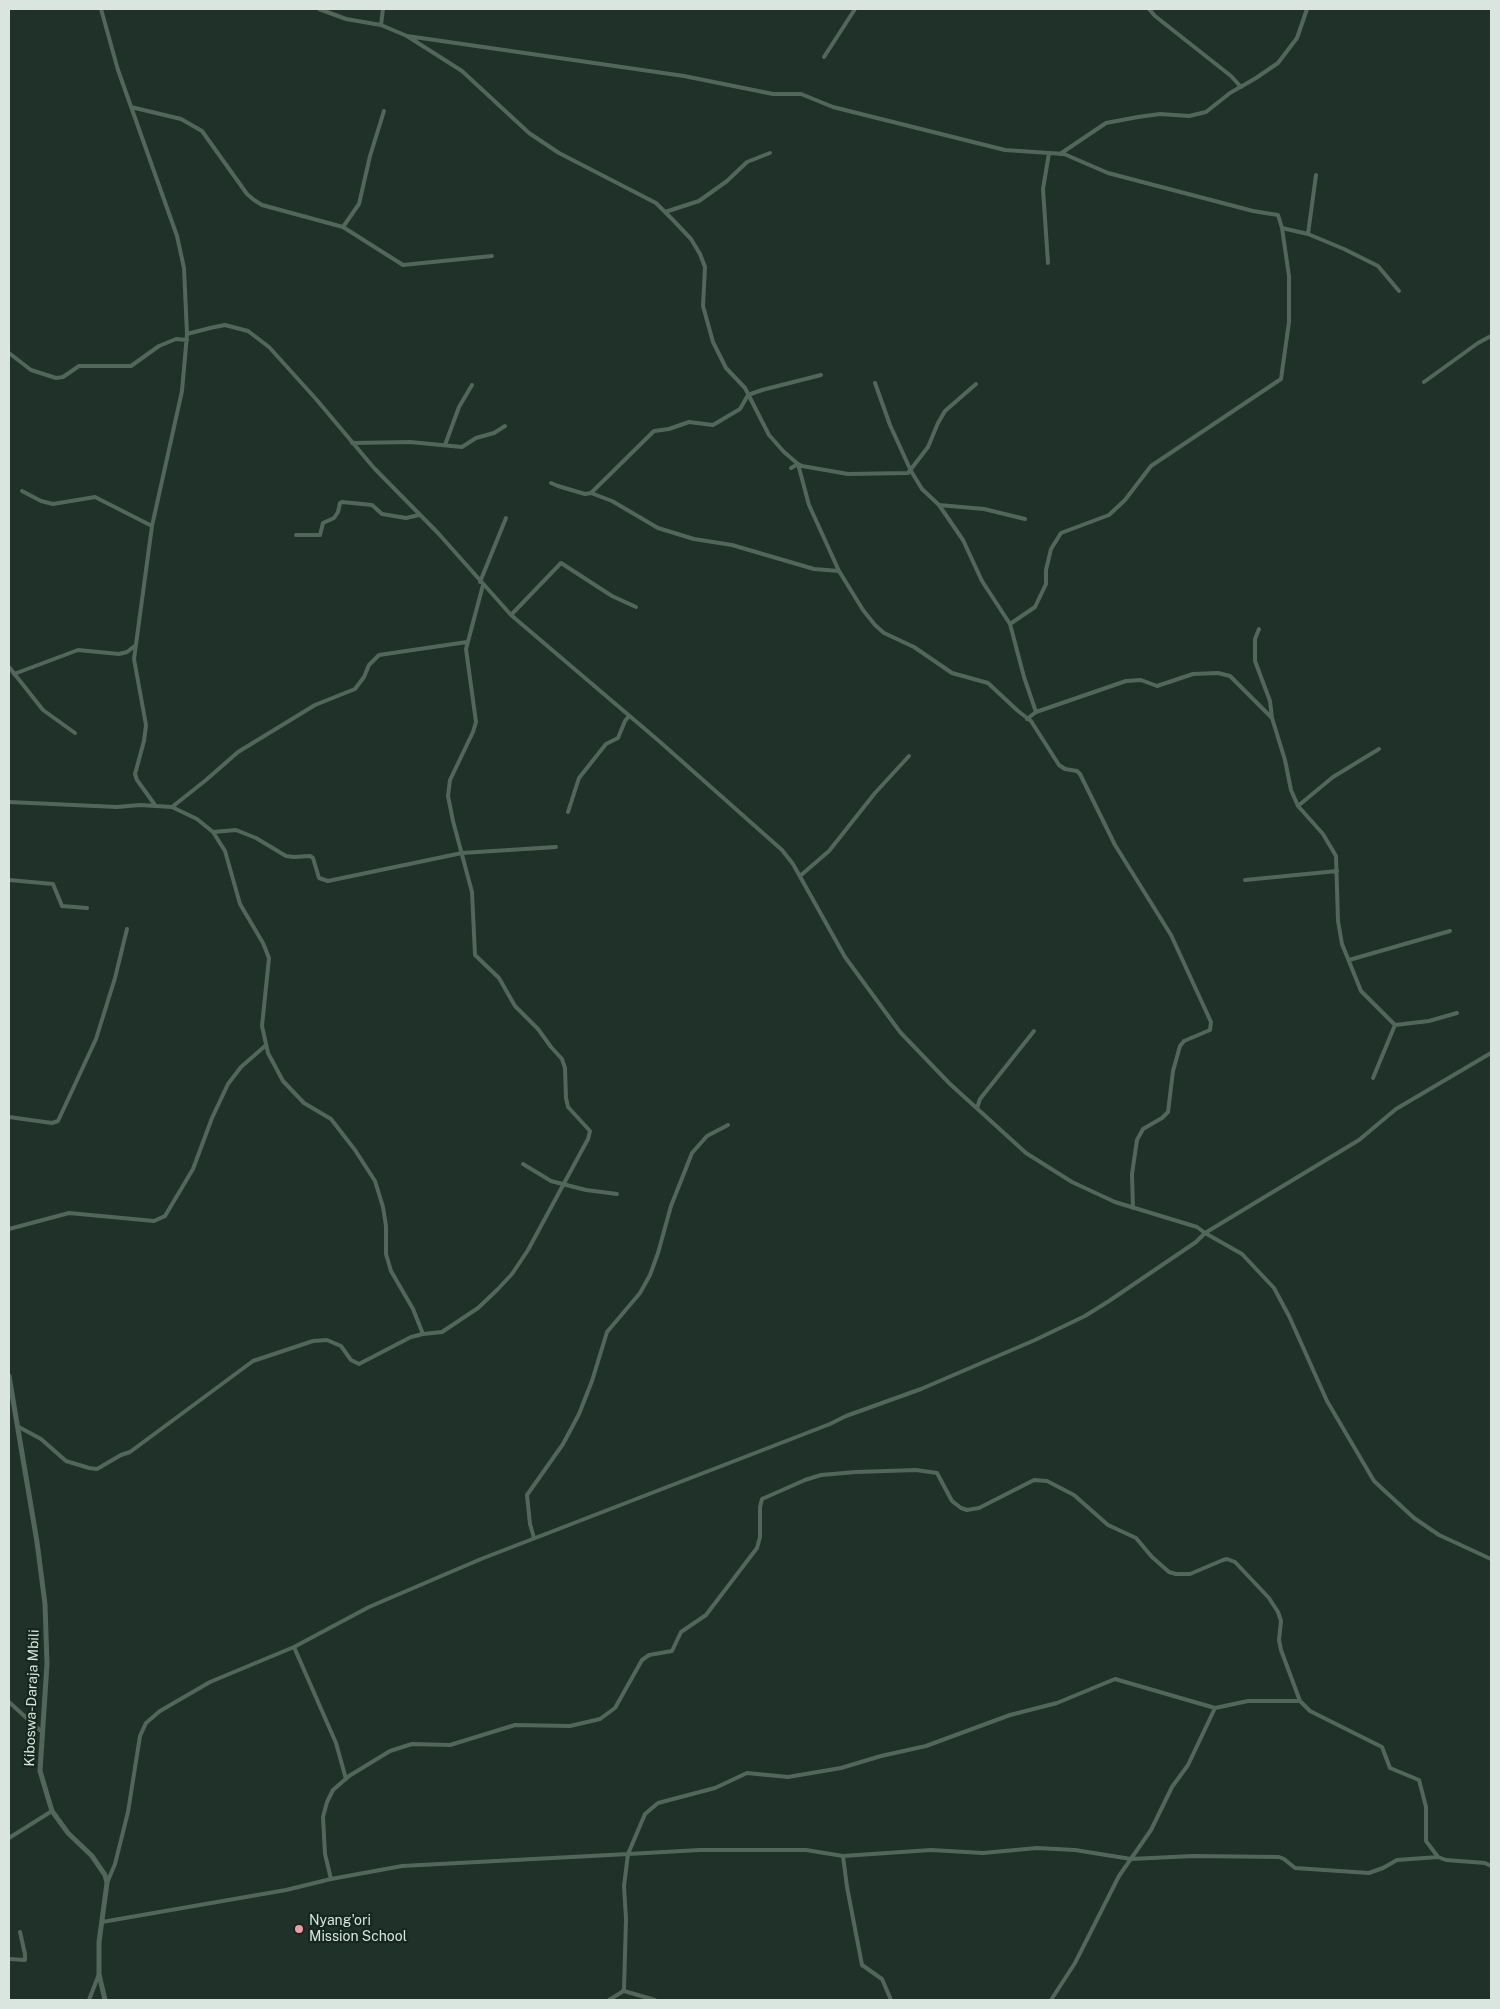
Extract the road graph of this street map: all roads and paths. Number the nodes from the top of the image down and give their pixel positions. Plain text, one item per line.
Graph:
1 (101, 9) edge
2 (319, 9) edge
3 (383, 9) edge
4 (855, 9) edge
5 (1149, 9) edge
6 (1307, 9) edge
7 (381, 25) junction
8 (408, 36) junction
9 (824, 57) dead end
10 (1241, 87) junction
11 (131, 108) junction
12 (384, 111) dead end
13 (770, 153) dead end
14 (1049, 153) junction
15 (1060, 154) junction
16 (1316, 175) dead end
17 (665, 212) junction
18 (343, 227) junction
19 (1282, 228) junction
20 (1308, 234) junction
21 (492, 256) dead end
22 (1048, 263) dead end
23 (1399, 291) dead end
24 (187, 334) junction
25 (1491, 336) edge
26 (187, 340) junction
27 (9, 352) edge
28 (821, 375) dead end
29 (1424, 382) dead end
30 (875, 383) dead end
31 (976, 384) dead end
32 (472, 385) dead end
33 (748, 395) junction
34 (505, 426) dead end
35 (352, 443) junction
36 (445, 445) junction
37 (798, 464) junction
38 (791, 468) dead end
39 (911, 471) junction
40 (551, 483) dead end
41 (22, 491) dead end
42 (591, 494) junction
43 (939, 505) junction
44 (419, 515) junction
45 (506, 518) dead end
46 (1025, 519) dead end
47 (152, 526) junction
48 (296, 535) dead end
49 (839, 571) junction
50 (481, 584) junction
51 (636, 607) dead end
52 (511, 615) junction
53 (1010, 624) junction
54 (1259, 629) dead end
55 (467, 642) junction
56 (136, 644) junction
57 (9, 667) edge
58 (14, 674) junction
59 (1036, 712) junction
60 (629, 716) junction
61 (1272, 718) junction
62 (1027, 719) junction
63 (75, 733) dead end
64 (1379, 749) dead end
65 (909, 756) dead end
66 (9, 802) edge
67 (156, 805) junction
68 (172, 806) junction
69 (1298, 806) junction
70 (568, 812) dead end
71 (213, 832) junction
72 (556, 847) dead end
73 (462, 853) junction
74 (1337, 871) junction
75 (800, 876) junction
76 (9, 880) edge
77 (1245, 880) dead end
78 (87, 908) dead end
79 (127, 929) dead end
80 (1450, 931) dead end
81 (1349, 960) junction
82 (1457, 1013) dead end
83 (1395, 1025) junction
84 (1034, 1030) dead end
85 (265, 1046) junction
86 (1491, 1052) edge
87 (1373, 1078) dead end
88 (977, 1108) junction
89 (9, 1117) edge
90 (728, 1125) dead end
91 (523, 1164) dead end
92 (563, 1183) junction
93 (617, 1194) dead end
94 (1133, 1208) junction
95 (9, 1229) edge
96 (1204, 1234) junction
97 (422, 1334) junction
98 (9, 1376) edge
99 (11, 1398) edge
100 (18, 1426) junction
101 (534, 1538) junction
102 (1491, 1559) edge
103 (294, 1647) junction
104 (1300, 1701) junction
105 (9, 1702) edge
106 (1215, 1708) junction
107 (42, 1732) junction
108 (346, 1778) junction
109 (52, 1811) junction
110 (9, 1838) edge
111 (628, 1854) junction
112 (843, 1856) junction
113 (1438, 1857) junction
114 (1131, 1859) junction
115 (1491, 1866) edge
116 (331, 1879) junction
117 (108, 1883) junction
118 (102, 1922) junction
119 (20, 1932) dead end
120 (9, 1959) edge
121 (99, 1974) junction
122 (624, 1991) junction
123 (88, 2000) edge
124 (105, 2000) edge
125 (609, 2000) edge
126 (655, 2000) edge
127 (891, 2000) edge
128 (1051, 2000) edge

1 - 11 street
2 - 7 street
3 - 7 street
4 - 9 street
5 - 10 street
6 - 10 street
7 - 8 street
8 - 14 street
8 - 17 street
10 - 15 street
11 - 18 street
11 - 24 street
12 - 18 street
13 - 17 street
14 - 15 street
14 - 22 street
15 - 19 street
16 - 20 street
17 - 33 street
18 - 21 street
19 - 20 street
19 - 53 street
20 - 23 street
24 - 26 street
24 - 35 street
25 - 29 street
26 - 27 street
26 - 47 street
28 - 33 street
30 - 39 street
31 - 39 street
32 - 36 street
33 - 37 street
33 - 42 street
34 - 36 street
35 - 36 street
35 - 44 street
37 - 38 street
37 - 39 street
37 - 49 street
39 - 43 street
40 - 42 street
41 - 47 street
42 - 49 street
43 - 46 street
43 - 53 street
44 - 48 street
44 - 50 street
45 - 50 street
47 - 56 street
49 - 62 street
50 - 52 street
50 - 55 street
51 - 52 street
52 - 60 street
53 - 59 street
54 - 61 street
55 - 68 street
55 - 73 street
56 - 58 street
56 - 67 street
57 - 58 street
58 - 63 street
59 - 61 street
59 - 62 street
60 - 70 street
60 - 75 street
61 - 69 street
62 - 94 street
64 - 69 street
65 - 75 street
66 - 67 street
67 - 68 street
68 - 71 street
69 - 74 street
71 - 73 street
71 - 85 street
72 - 73 street
73 - 92 street
74 - 77 street
74 - 81 street
75 - 88 street
76 - 78 street
79 - 89 street
80 - 81 street
81 - 83 street
82 - 83 street
83 - 87 street
84 - 88 street
85 - 95 street
85 - 97 street
86 - 96 street
88 - 94 street
90 - 101 street
91 - 92 street
92 - 93 street
92 - 97 street
94 - 96 street
96 - 101 street
96 - 102 street
97 - 100 street
98 - 99 main road, Kiboswa-Daraja Mbili
99 - 100 main road, Kiboswa-Daraja Mbili
100 - 107 main road, Kiboswa-Daraja Mbili
101 - 103 street
103 - 108 street
103 - 117 street
104 - 106 street
104 - 108 street
104 - 113 street
105 - 107 street
106 - 111 street
106 - 114 street
107 - 109 main road, Kiboswa-Daraja Mbili
108 - 116 street
109 - 110 street
109 - 117 main road, Kiboswa-Daraja Mbili
111 - 112 street
111 - 116 street
111 - 122 street
112 - 114 street
112 - 127 street
113 - 114 street
113 - 115 street
114 - 128 street
116 - 118 street
117 - 118 main road
118 - 121 main road
119 - 120 street
121 - 123 street
121 - 124 main road
122 - 125 street
122 - 126 street

